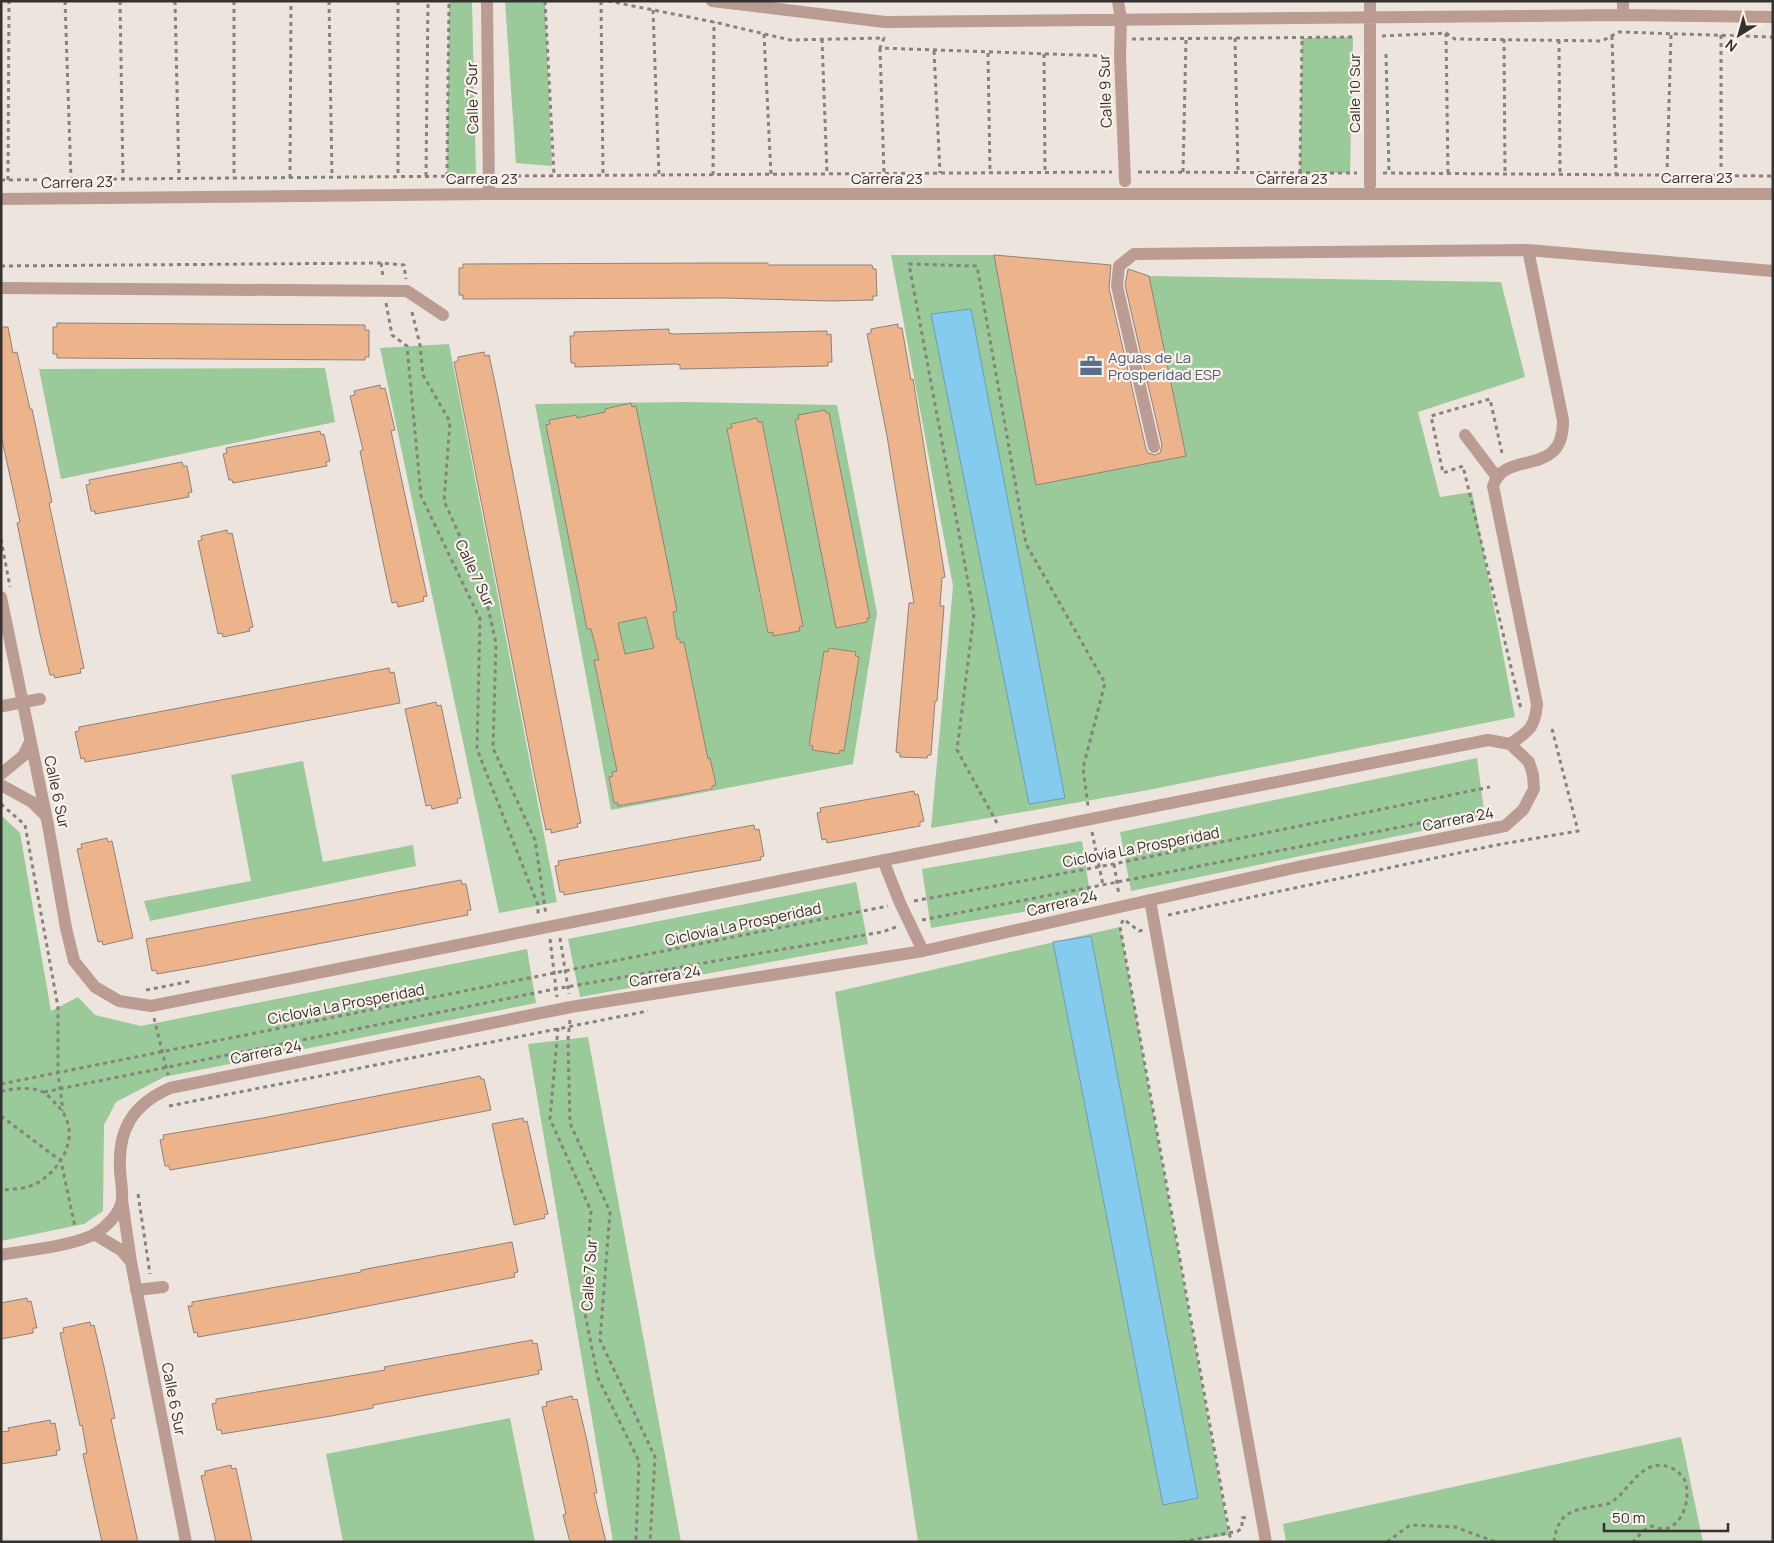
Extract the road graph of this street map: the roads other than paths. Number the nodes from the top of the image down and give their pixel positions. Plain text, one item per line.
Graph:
1 (487, 1) edge
2 (712, 1) edge
3 (1118, 1) edge
4 (1370, 1) edge
5 (1623, 1) edge
6 (1623, 15) junction
7 (1370, 17) junction
8 (1773, 17) edge
9 (1121, 20) junction
10 (1125, 176) road end
11 (1370, 179) road end
12 (489, 194) junction
13 (1773, 194) edge
14 (1, 198) edge
15 (1528, 250) junction
16 (1773, 271) edge
17 (1, 288) edge
18 (443, 315) dead end
19 (1466, 435) dead end
20 (1154, 447) dead end
21 (1496, 476) junction
22 (7, 596) edge
23 (40, 699) dead end
24 (22, 702) junction
25 (3, 706) dead end
26 (30, 742) junction
27 (1510, 744) junction
28 (1, 774) edge
29 (1, 786) edge
30 (44, 814) junction
31 (883, 860) junction
32 (1150, 900) junction
33 (923, 951) junction
34 (122, 1200) junction
35 (94, 1234) junction
36 (1, 1255) edge
37 (131, 1262) junction
38 (158, 1288) road end
39 (136, 1290) junction
40 (186, 1542) edge
41 (1266, 1542) edge

1 - 12 street, Calle 7 Sur
2 - 9 street
3 - 9 street, Calle 9 Sur
4 - 7 street, Calle 10 Sur
5 - 6 street
6 - 7 street
6 - 8 street
7 - 9 street
7 - 11 street, Calle 10 Sur
9 - 10 street, Calle 9 Sur
12 - 13 street, Carrera 23
12 - 14 street, Carrera 23
15 - 16 street
15 - 20 street
15 - 21 street
17 - 18 street
19 - 21 street
21 - 27 street
22 - 24 street, Calle 6 Sur
23 - 24 street
24 - 25 street
24 - 26 street, Calle 6 Sur
26 - 28 street
26 - 30 street, Calle 6 Sur
27 - 31 street
27 - 32 street, Carrera 24
29 - 30 street
30 - 31 street, Calle 6 Sur
31 - 33 street
32 - 33 street, Carrera 24
32 - 41 street
33 - 34 street, Carrera 24
34 - 35 street
34 - 37 street, Calle 6 Sur
35 - 36 street
35 - 37 street
37 - 39 street, Calle 6 Sur
38 - 39 street
39 - 40 street, Calle 6 Sur

